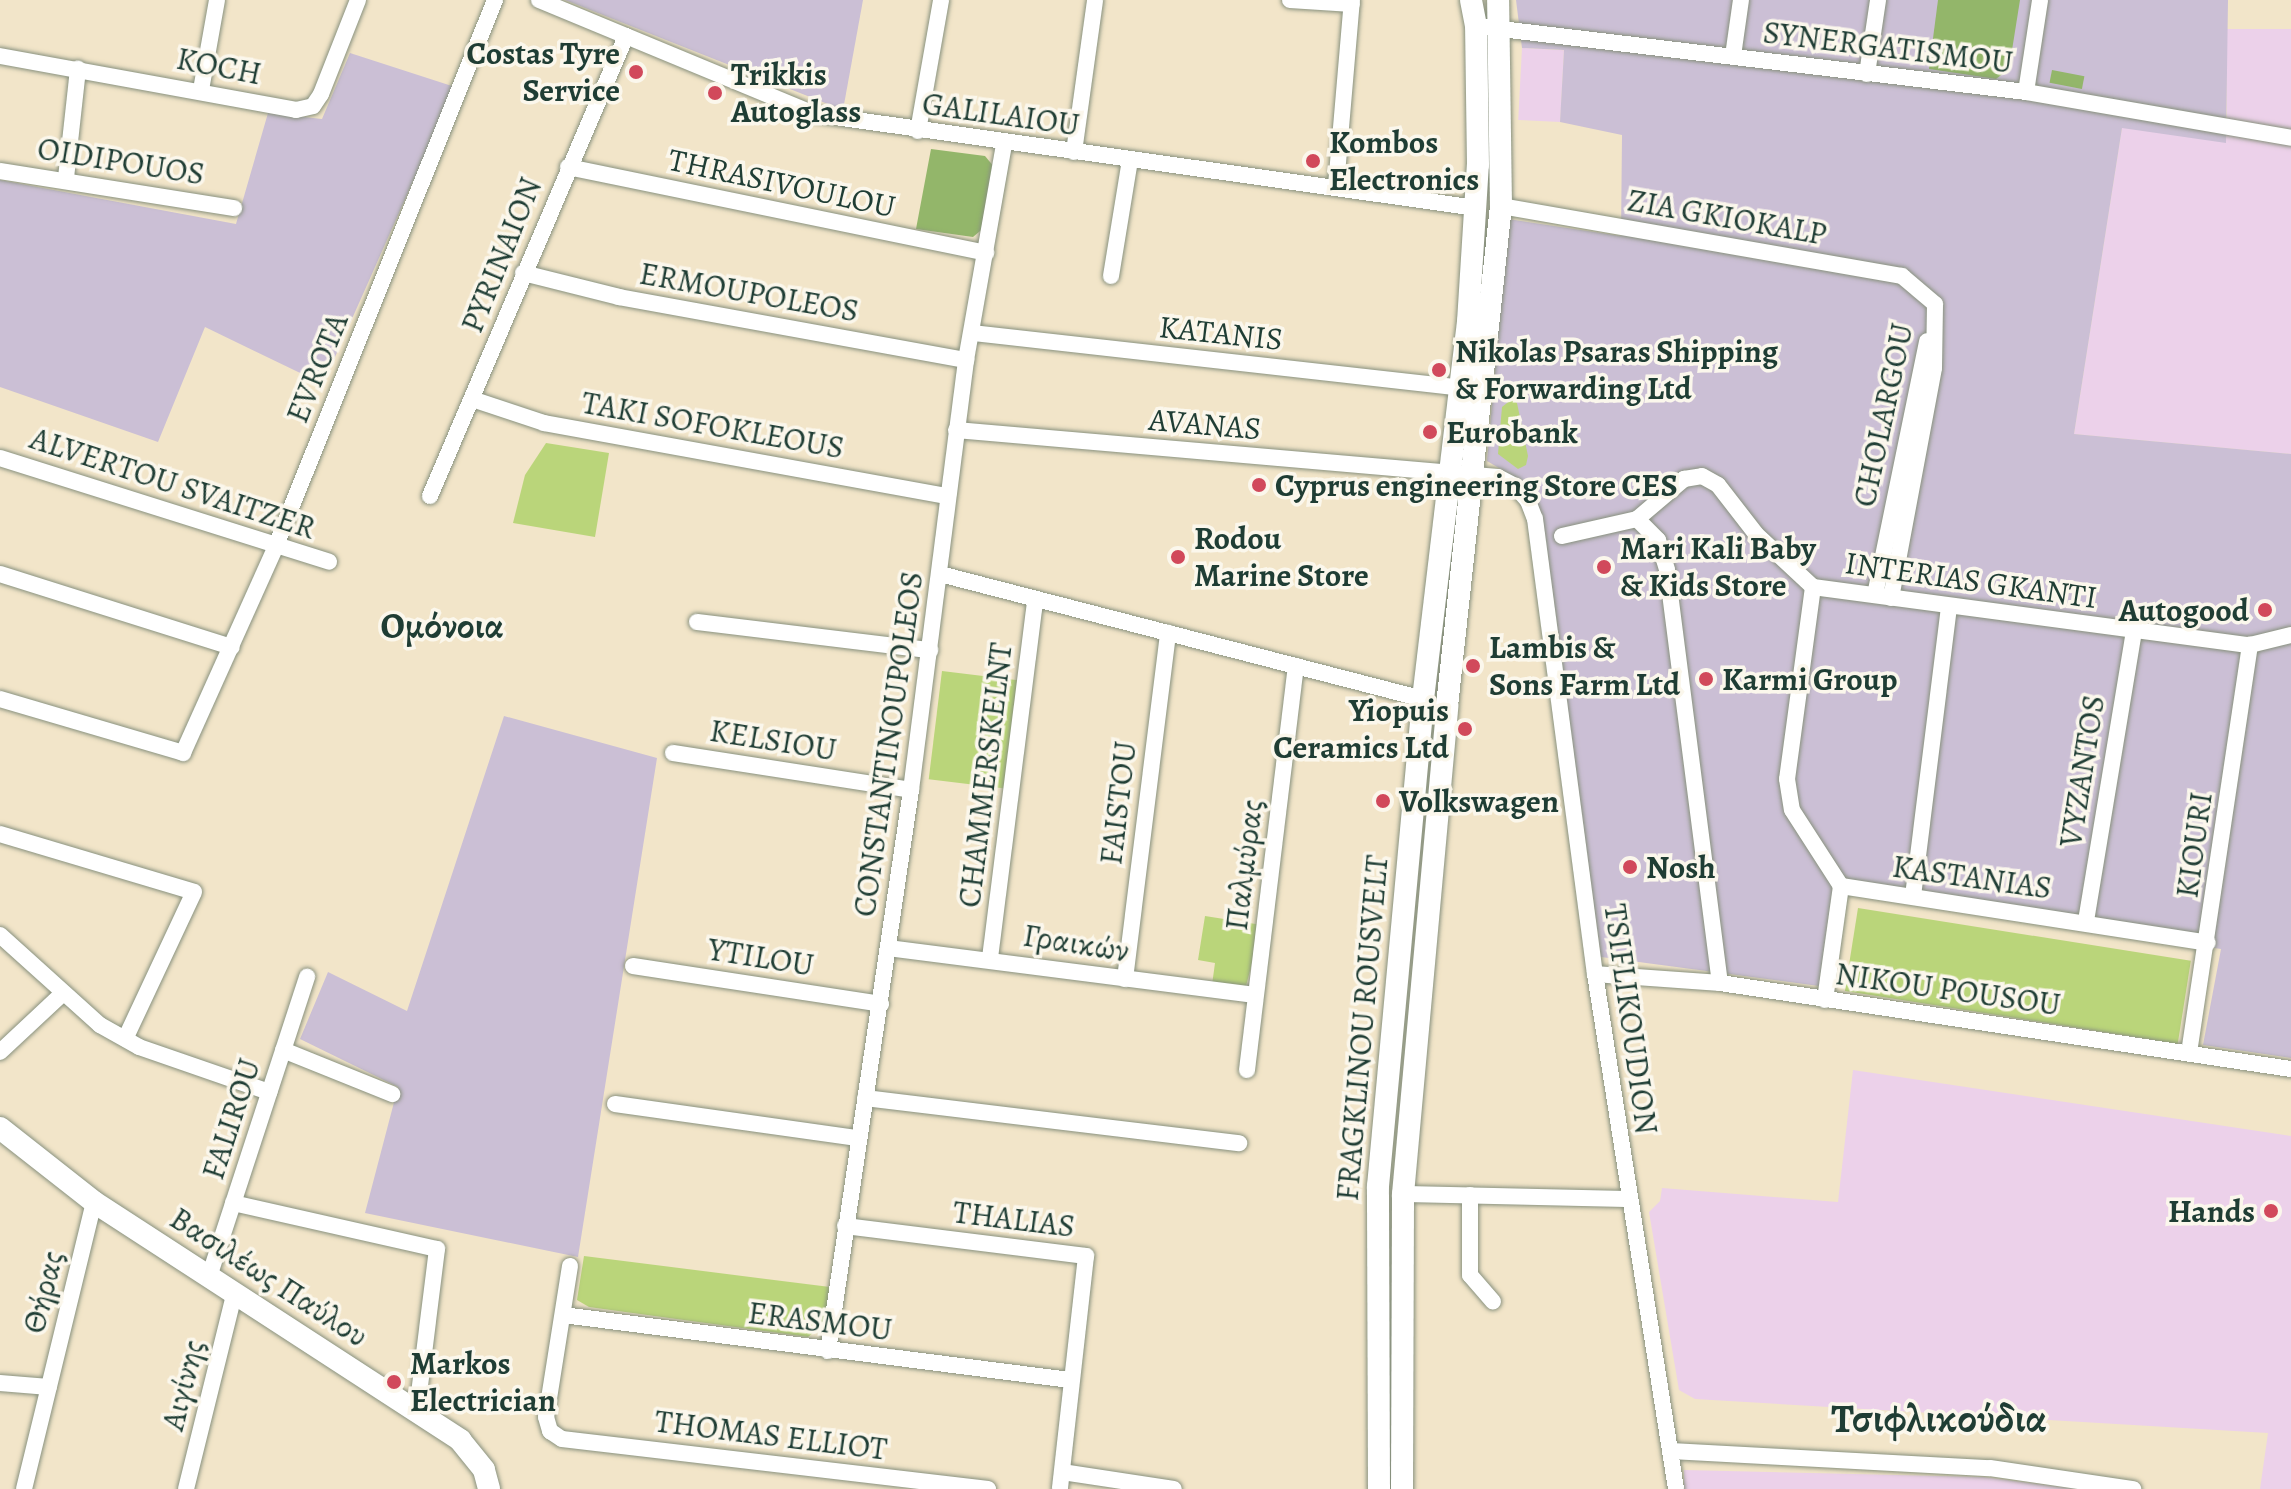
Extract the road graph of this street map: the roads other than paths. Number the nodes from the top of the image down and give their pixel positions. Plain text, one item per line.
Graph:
1 (217, 0) edge
2 (358, 0) edge
3 (495, 0) edge
4 (539, 0) edge
5 (941, 0) edge
6 (1095, 0) edge
7 (1290, 0) edge
8 (1471, 0) edge
9 (1498, 0) edge
10 (1741, 0) edge
11 (1878, 0) edge
12 (2040, 0) edge
13 (1352, 2) edge
14 (1501, 25) junction
15 (1476, 26) junction
16 (626, 36) junction
17 (0, 56) edge
18 (1733, 56) junction
19 (78, 69) junction
20 (1867, 74) junction
21 (201, 90) junction
22 (2026, 92) junction
23 (918, 131) junction
24 (2291, 138) edge
25 (1004, 145) junction
26 (1074, 152) junction
27 (1130, 160) junction
28 (568, 167) junction
29 (0, 171) edge
30 (66, 178) junction
31 (1336, 186) junction
32 (1501, 206) junction
33 (234, 208) dead end
34 (1476, 208) junction
35 (986, 253) junction
36 (523, 273) junction
37 (1111, 276) dead end
38 (1935, 304) joint
39 (973, 333) junction
40 (966, 360) junction
41 (1462, 388) junction
42 (472, 399) junction
43 (956, 430) junction
44 (0, 458) edge
45 (1449, 474) junction
46 (1476, 474) junction
47 (430, 496) dead end
48 (947, 496) junction
49 (1637, 519) junction
50 (1562, 536) dead end
51 (275, 548) junction
52 (329, 562) dead end
53 (0, 574) edge
54 (940, 574) junction
55 (1813, 587) junction
56 (1883, 596) junction
57 (1035, 600) junction
58 (1949, 607) junction
59 (697, 622) dead end
60 (2134, 630) junction
61 (1168, 633) junction
62 (2291, 635) edge
63 (2250, 645) junction
64 (232, 647) junction
65 (930, 650) junction
66 (1296, 666) junction
67 (0, 699) edge
68 (1423, 699) junction
69 (673, 753) dead end
70 (911, 790) junction
71 (0, 834) edge
72 (1841, 886) junction
73 (1913, 896) junction
74 (2086, 921) junction
75 (0, 935) edge
76 (2208, 943) junction
77 (888, 948) junction
78 (990, 958) junction
79 (633, 966) dead end
80 (1595, 974) junction
81 (307, 977) dead end
82 (1125, 979) junction
83 (1720, 983) junction
84 (61, 995) junction
85 (1255, 995) junction
86 (1825, 1000) junction
87 (881, 1004) junction
88 (125, 1039) junction
89 (283, 1050) junction
90 (0, 1052) edge
91 (2189, 1053) junction
92 (2291, 1069) edge
93 (1247, 1070) dead end
94 (269, 1092) junction
95 (392, 1094) dead end
96 (865, 1098) junction
97 (615, 1104) dead end
98 (0, 1130) edge
99 (858, 1138) junction
100 (1239, 1143) dead end
101 (1403, 1194) junction
102 (1470, 1195) junction
103 (1629, 1199) junction
104 (94, 1202) junction
105 (233, 1203) junction
106 (845, 1226) junction
107 (570, 1266) dead end
108 (209, 1277) junction
109 (234, 1295) junction
110 (1493, 1301) dead end
111 (563, 1315) junction
112 (828, 1351) junction
113 (1070, 1380) junction
114 (0, 1383) edge
115 (49, 1387) junction
116 (417, 1410) junction
117 (1671, 1451) junction
118 (1061, 1481) edge
119 (1147, 1487) edge
120 (24, 1489) edge
121 (186, 1489) edge
122 (489, 1489) edge
123 (988, 1489) edge
124 (1174, 1489) edge
125 (1379, 1489) edge
126 (1402, 1489) edge
127 (1676, 1489) edge
128 (2133, 1489) edge

1 - 21 street
2 - 21 street, KOCH
3 - 51 street, EVROTA
4 - 16 street, GALILAIOU
5 - 23 street
6 - 26 street
7 - 13 street
8 - 15 main road, FRAGKLINOU ROUSVELT
9 - 14 main road, FRAGKLINOU ROUSVELT
10 - 18 street
11 - 20 street
12 - 22 street
13 - 31 street
14 - 15 street, SYNERGATISMOU
14 - 18 street, SYNERGATISMOU
14 - 32 main road, FRAGKLINOU ROUSVELT
15 - 34 main road, FRAGKLINOU ROUSVELT
16 - 23 street, GALILAIOU
16 - 28 street, PYRINAION
17 - 19 street, KOCH
18 - 20 street, SYNERGATISMOU
19 - 21 street, KOCH
19 - 30 street
20 - 22 street, SYNERGATISMOU
22 - 24 street, SYNERGATISMOU
23 - 25 street, GALILAIOU
25 - 26 street, GALILAIOU
25 - 35 street, CONSTANTINOUPOLEOS
26 - 27 street, GALILAIOU
27 - 31 street, GALILAIOU
27 - 37 street
28 - 35 street, THRASIVOULOU
28 - 36 street, PYRINAION
29 - 30 street, OIDIPOUOS
30 - 33 street, OIDIPOUOS
31 - 34 street, GALILAIOU
32 - 38 street, ZIA GKIOKALP
32 - 46 main road, FRAGKLINOU ROUSVELT
34 - 41 main road, FRAGKLINOU ROUSVELT
35 - 39 street, CONSTANTINOUPOLEOS
36 - 40 street, ERMOUPOLEOS
36 - 42 street, PYRINAION
38 - 56 street, CHOLARGOU
39 - 40 street, CONSTANTINOUPOLEOS
39 - 41 street, KATANIS
40 - 43 street, CONSTANTINOUPOLEOS
41 - 45 main road, FRAGKLINOU ROUSVELT
42 - 47 street, PYRINAION
42 - 48 street, TAKI SOFOKLEOUS
43 - 45 street, AVANAS
43 - 48 street, CONSTANTINOUPOLEOS
44 - 51 street, ALVERTOU SVAITZER
45 - 46 street, TSIFLIKOUDION
45 - 68 main road, FRAGKLINOU ROUSVELT
46 - 80 street, TSIFLIKOUDION
46 - 101 main road, FRAGKLINOU ROUSVELT
48 - 54 street, CONSTANTINOUPOLEOS
49 - 50 street, INTERIAS GKANTI
49 - 55 street, INTERIAS GKANTI
49 - 83 street
51 - 52 street, ALVERTOU SVAITZER
51 - 64 street, EVROTA
53 - 64 street
54 - 57 street
54 - 65 street, CONSTANTINOUPOLEOS
55 - 56 street, INTERIAS GKANTI
55 - 72 street
56 - 58 street, INTERIAS GKANTI
57 - 61 street
57 - 78 street, CHAMMERSKELNT
58 - 60 street, INTERIAS GKANTI
58 - 73 street
59 - 65 street
60 - 63 street, INTERIAS GKANTI
60 - 74 street, VYZANTOS
61 - 66 street
61 - 82 street, FAISTOU
62 - 63 street, INTERIAS GKANTI
63 - 76 street, KIOURI
64 - 67 street, EVROTA
65 - 70 street, CONSTANTINOUPOLEOS
66 - 68 street
66 - 85 street, Παλμύρας
68 - 125 main road, FRAGKLINOU ROUSVELT
69 - 70 street, KELSIOU
70 - 77 street, CONSTANTINOUPOLEOS
71 - 88 street
72 - 73 street, KASTANIAS
72 - 86 street
73 - 74 street, KASTANIAS
74 - 76 street, KASTANIAS
75 - 84 street
76 - 91 street, KIOURI
77 - 78 street, Γραικών
77 - 87 street, CONSTANTINOUPOLEOS
78 - 82 street, Γραικών
79 - 87 street, YTILOU
80 - 83 street, NIKOU POUSOU
80 - 103 street, TSIFLIKOUDION
81 - 89 street, FALIROU
82 - 85 street, Γραικών
83 - 86 street, NIKOU POUSOU
84 - 88 street
84 - 90 street
85 - 93 street, Παλμύρας
86 - 91 street, NIKOU POUSOU
87 - 96 street, CONSTANTINOUPOLEOS
88 - 94 street
89 - 94 street, FALIROU
89 - 95 street
91 - 92 street, NIKOU POUSOU
94 - 105 street, FALIROU
96 - 99 street, CONSTANTINOUPOLEOS
96 - 100 street
97 - 99 street
98 - 104 main road, Βασιλέως Παύλου
99 - 106 street, CONSTANTINOUPOLEOS
101 - 102 street
101 - 126 main road, FRAGKLINOU ROUSVELT
102 - 103 street
102 - 110 street
103 - 117 street, TSIFLIKOUDION
104 - 108 main road, Βασιλέως Παύλου
104 - 115 street, Θήρας
105 - 108 street, FALIROU
105 - 116 street
106 - 112 street, CONSTANTINOUPOLEOS
106 - 113 street, THALIAS
107 - 111 street
108 - 109 main road, Βασιλέως Παύλου
109 - 116 main road, Βασιλέως Παύλου
109 - 121 street, Αιγίνης
111 - 112 street, ERASMOU
111 - 123 street, THOMAS ELLIOT
112 - 113 street, ERASMOU
113 - 118 street, THALIAS
114 - 115 street
115 - 120 street, Θήρας
116 - 122 main road, Βασιλέως Παύλου
117 - 127 street, TSIFLIKOUDION
117 - 128 street
118 - 119 street
119 - 124 street

